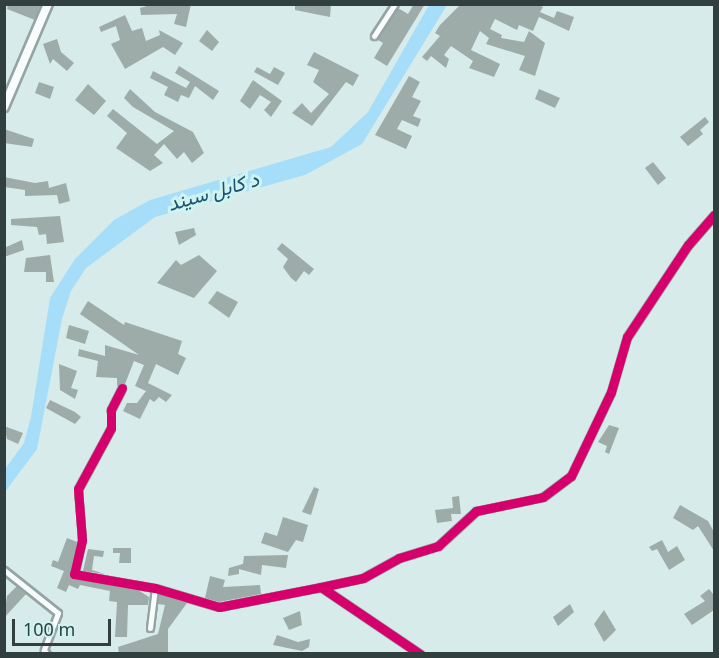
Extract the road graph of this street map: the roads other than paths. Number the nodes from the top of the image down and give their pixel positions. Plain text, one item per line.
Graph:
1 (48, 4) edge
2 (395, 4) edge
3 (374, 36) dead end
4 (4, 107) edge
5 (714, 215) edge
6 (122, 388) dead end
7 (4, 570) edge
8 (321, 587) junction
9 (155, 588) junction
10 (150, 628) dead end
11 (47, 654) edge
12 (420, 654) edge

1 - 4 main road
2 - 3 street
5 - 8 street
6 - 9 street
7 - 11 street
8 - 9 street
8 - 12 street
9 - 10 street

